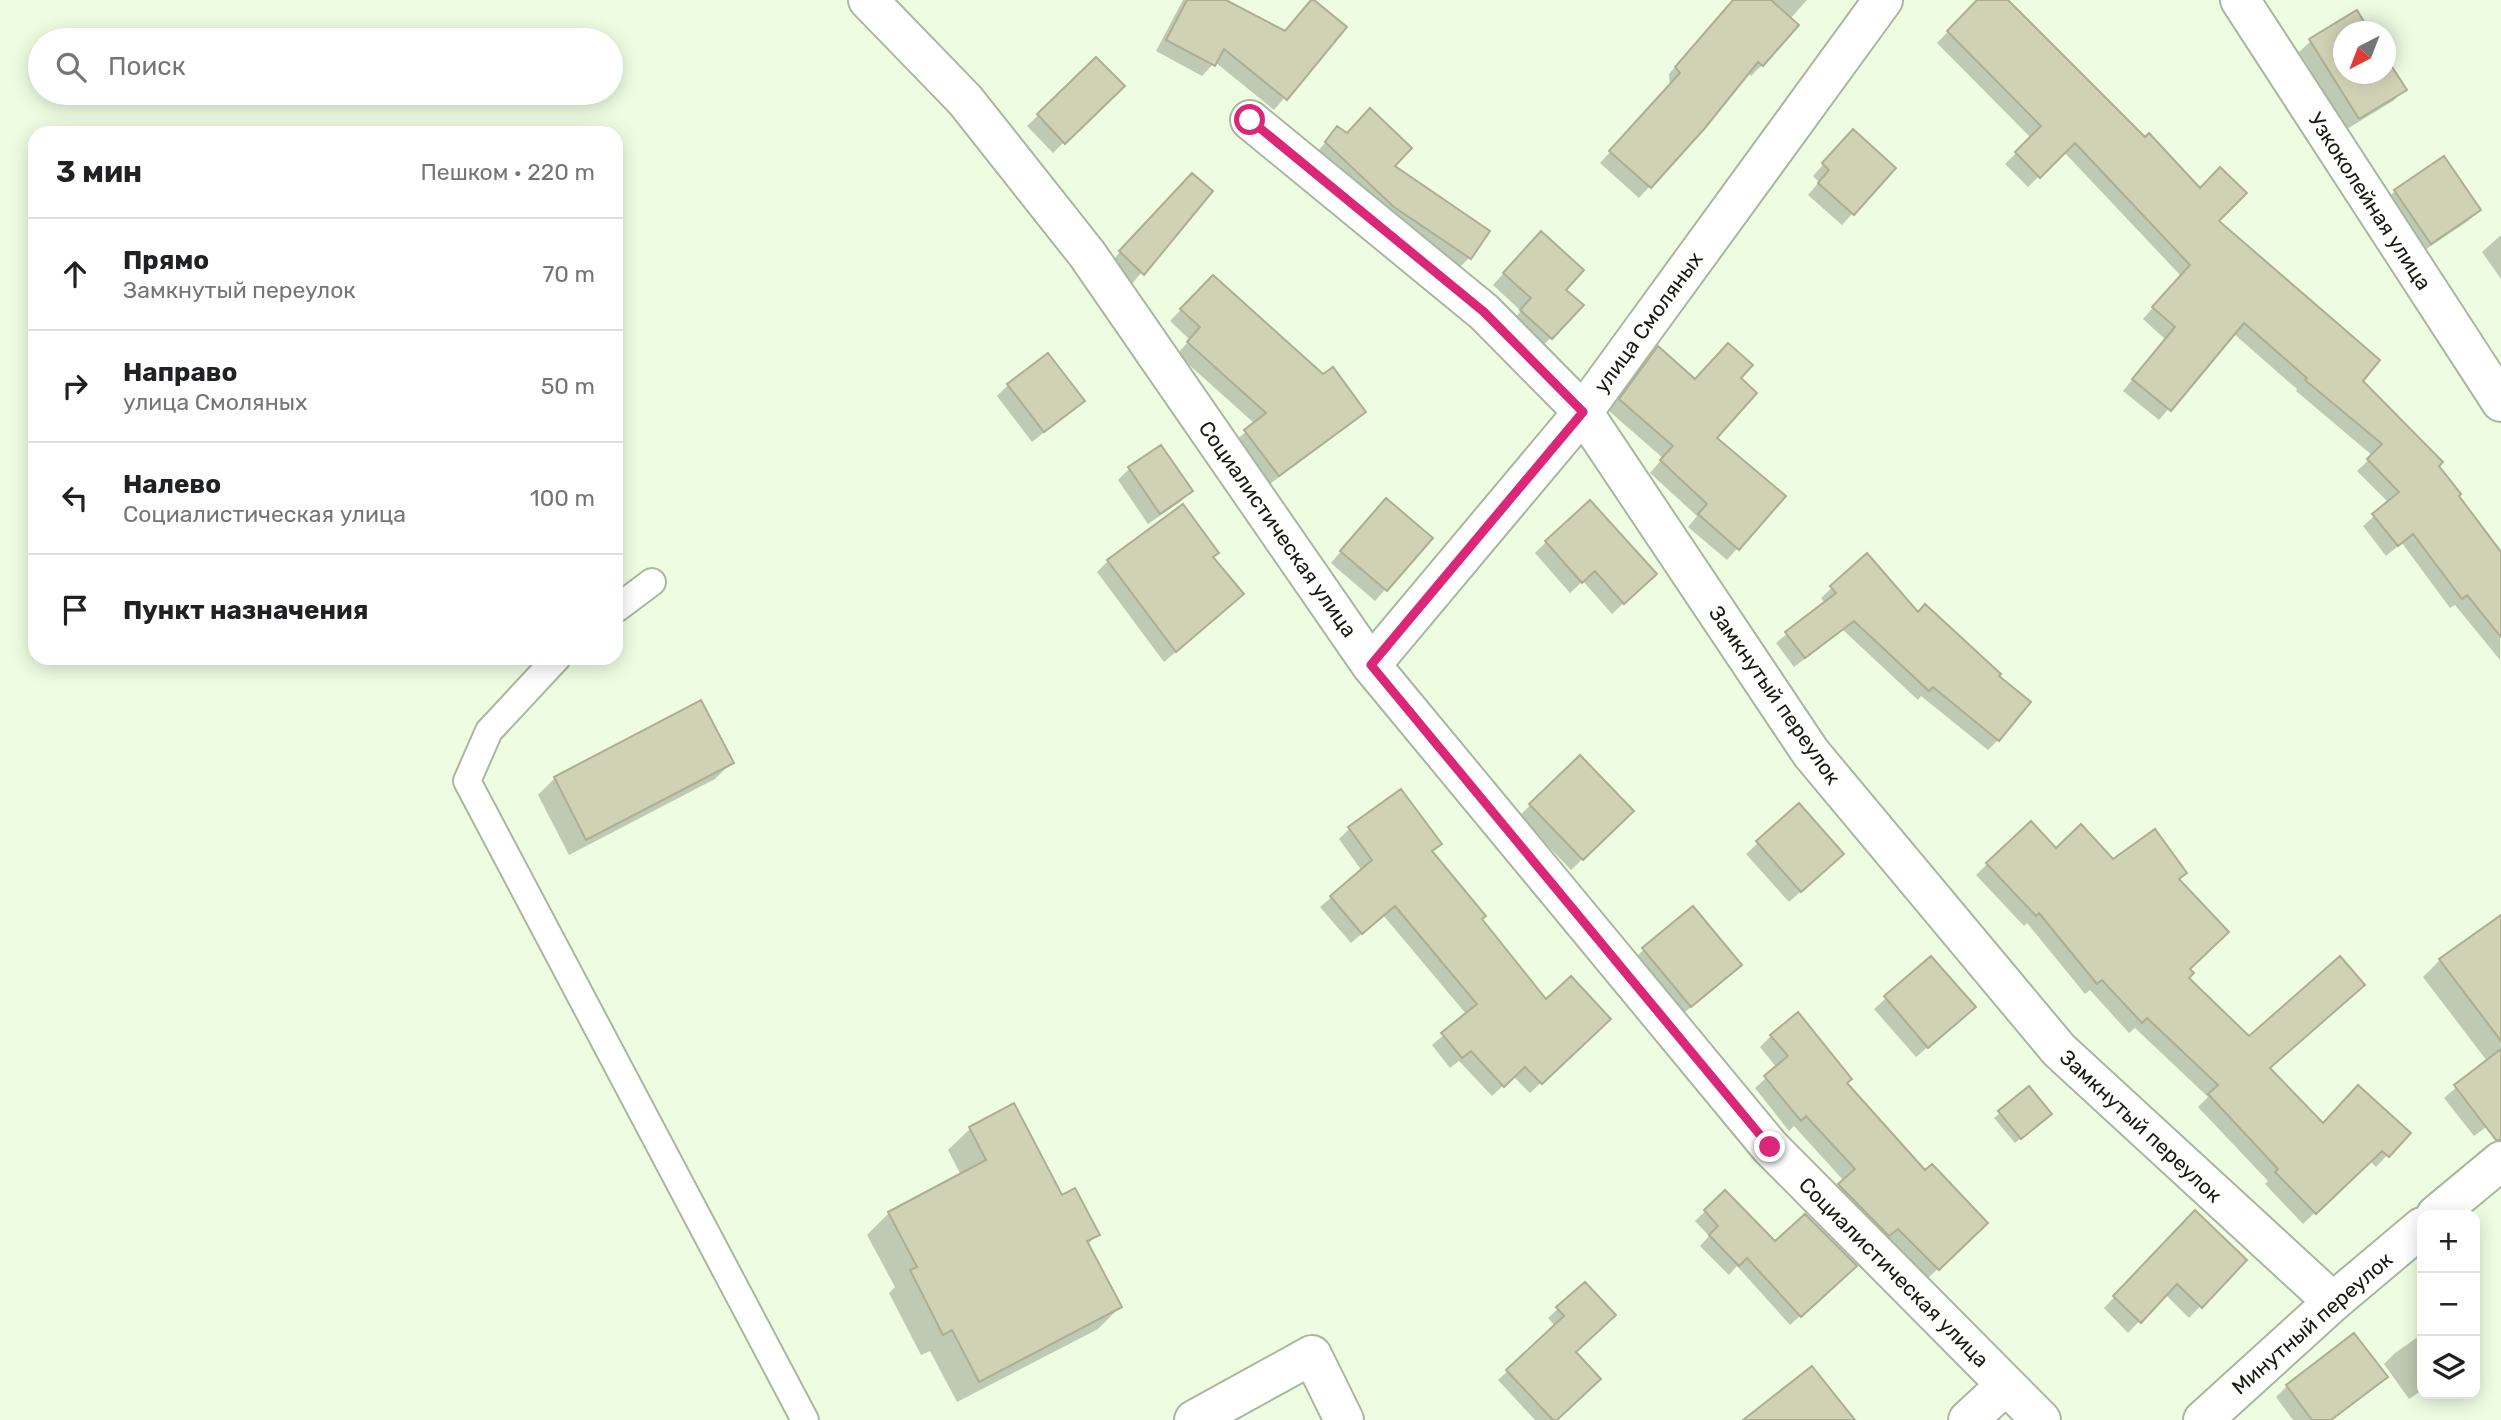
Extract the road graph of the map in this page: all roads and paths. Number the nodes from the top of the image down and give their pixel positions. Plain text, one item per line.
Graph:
1 (868, 0) edge
2 (1883, 0) edge
3 (2240, 0) edge
4 (1250, 120) dead end
5 (2501, 402) edge
6 (1583, 412) junction
7 (652, 582) dead end
8 (623, 604) edge
9 (550, 665) edge
10 (1371, 665) junction
11 (2501, 1161) edge
12 (2442, 1210) edge
13 (2417, 1231) edge
14 (2333, 1303) junction
15 (2006, 1385) junction
16 (805, 1420) edge
17 (1194, 1420) edge
18 (1344, 1420) edge
19 (1968, 1420) edge
20 (2041, 1420) edge
21 (2203, 1420) edge

1 - 10 street, Социалистическая улица
2 - 6 street, улица Смоляных
3 - 5 street, Узкоколейная улица
4 - 6 street, Замкнутый переулок
6 - 10 street, улица Смоляных
6 - 14 street, Замкнутый переулок
7 - 8 lane
9 - 16 lane
10 - 15 street, Социалистическая улица
11 - 12 street
13 - 14 street, Минутный переулок
14 - 21 street, Минутный переулок
15 - 19 street
15 - 20 street, Социалистическая улица
17 - 18 street

